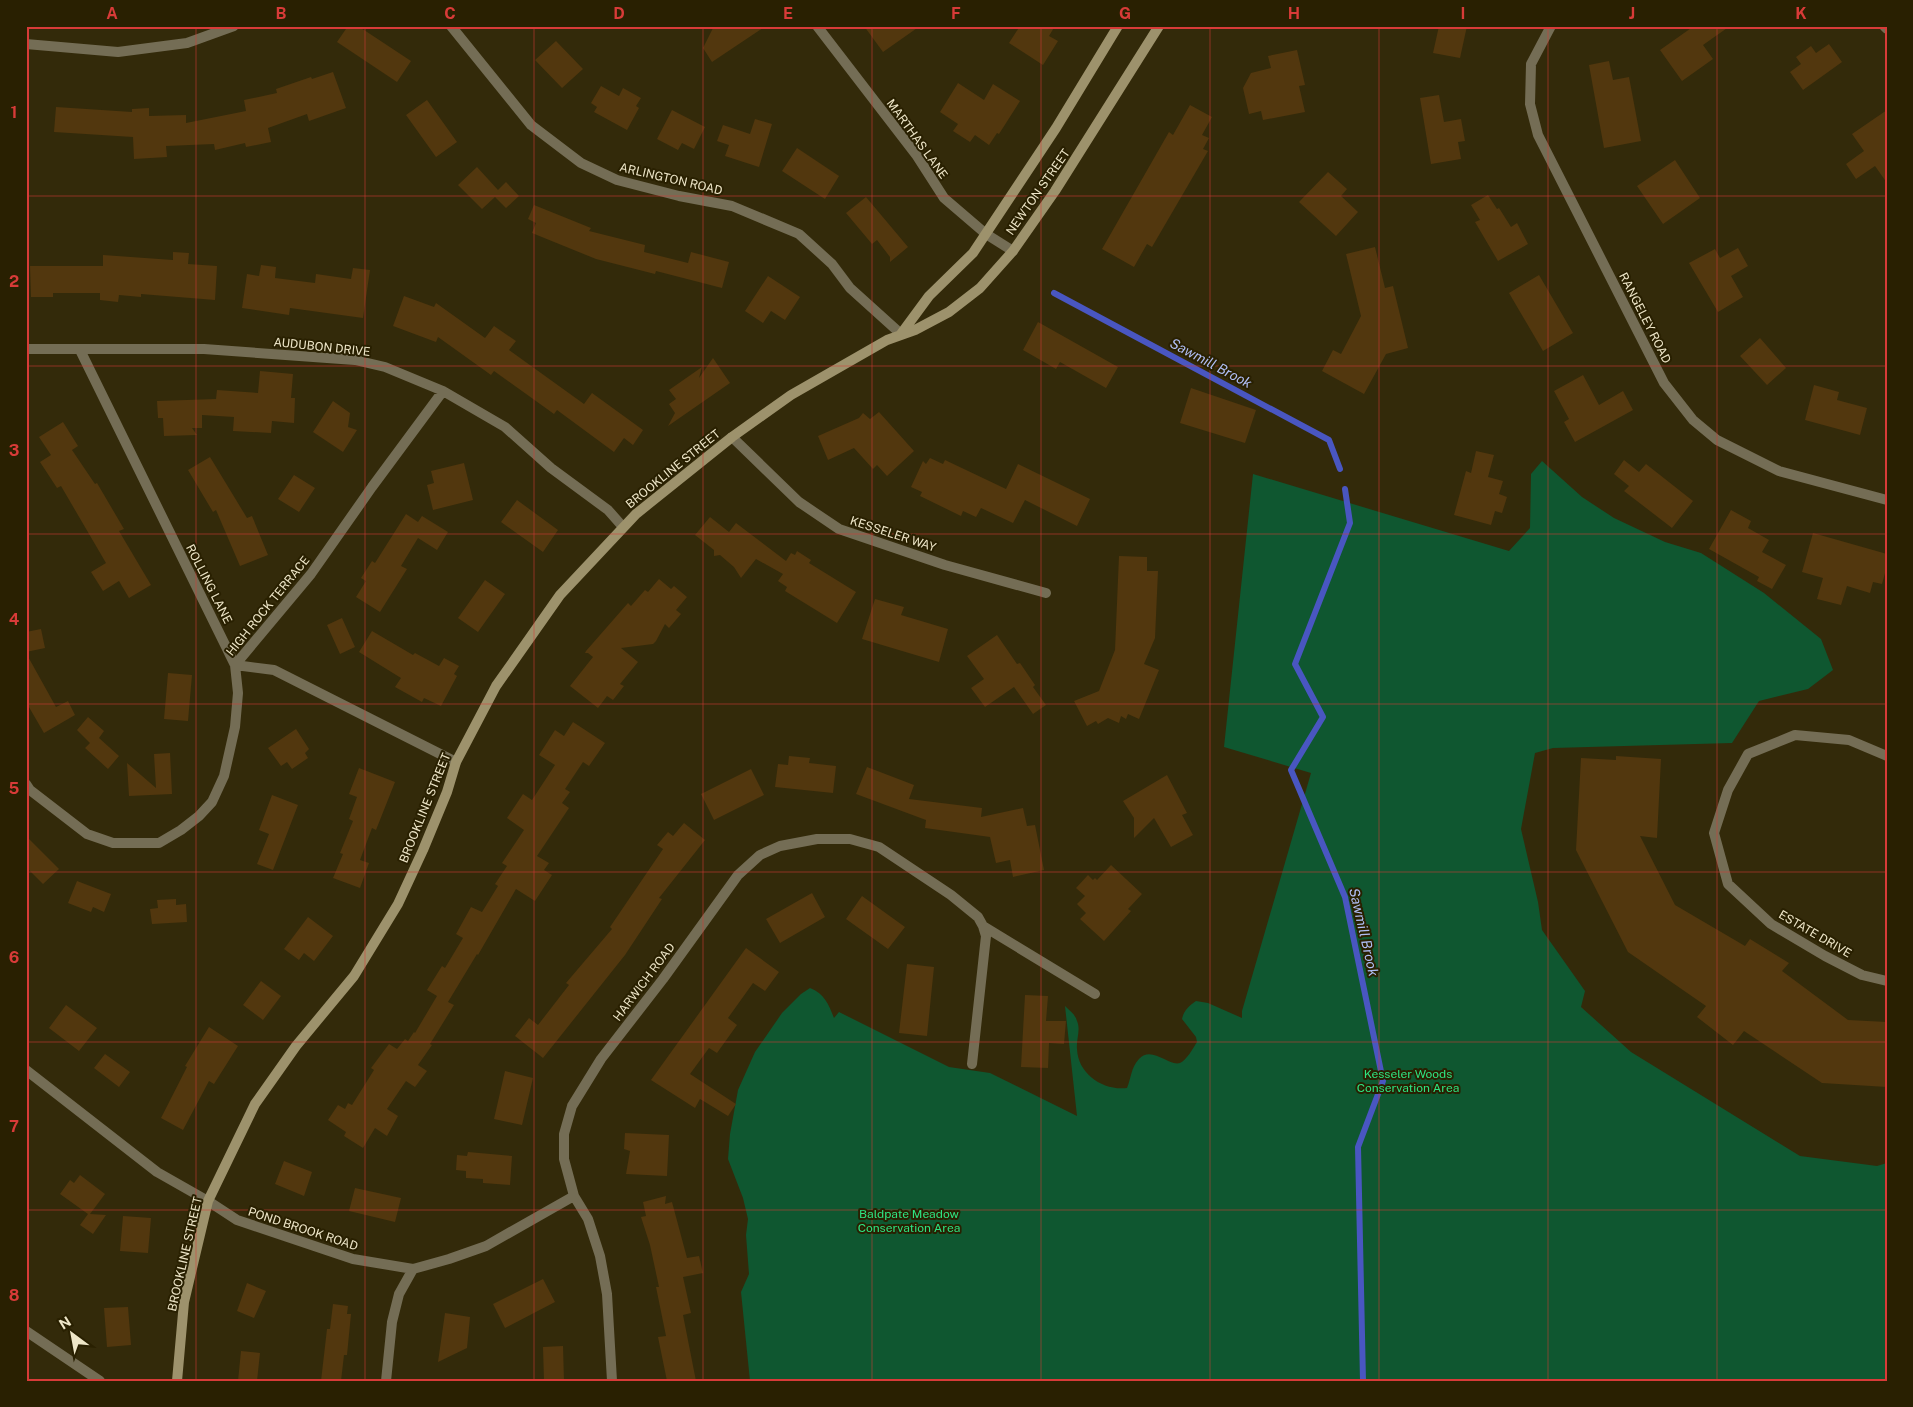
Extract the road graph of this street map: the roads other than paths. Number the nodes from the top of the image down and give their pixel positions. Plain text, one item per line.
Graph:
1 (234, 26) edge
2 (452, 26) edge
3 (817, 26) edge
4 (1118, 26) edge
5 (1159, 26) edge
6 (1551, 26) edge
7 (1884, 26) edge
8 (1887, 29) edge
9 (26, 44) edge
10 (986, 234) junction
11 (1012, 251) junction
12 (901, 334) junction
13 (26, 349) edge
14 (80, 350) junction
15 (859, 356) joint
16 (443, 391) junction
17 (732, 437) junction
18 (1887, 500) edge
19 (623, 527) junction
20 (1046, 593) dead end
21 (235, 665) junction
22 (1887, 756) edge
23 (456, 762) junction
24 (26, 784) edge
25 (983, 926) junction
26 (1887, 981) edge
27 (1095, 994) dead end
28 (972, 1064) dead end
29 (26, 1070) edge
30 (574, 1196) junction
31 (208, 1201) junction
32 (413, 1269) junction
33 (26, 1331) edge
34 (100, 1381) edge
35 (177, 1381) edge
36 (386, 1381) edge
37 (612, 1381) edge

1 - 9 street
2 - 12 street, ARLINGTON ROAD
3 - 10 street, MARTHAS LANE
4 - 10 main road, NEWTON STREET
5 - 11 main road, NEWTON STREET
6 - 18 street, RANGELEY ROAD
7 - 8 street
10 - 11 street, MARTHAS LANE
10 - 12 main road, NEWTON STREET
11 - 12 main road, NEWTON STREET
12 - 15 main road, NEWTON STREET
13 - 14 street, AUDUBON DRIVE
14 - 16 street, AUDUBON DRIVE
14 - 21 street, ROLLING LANE
15 - 17 main road, BROOKLINE STREET
16 - 19 street, AUDUBON DRIVE
16 - 21 street, HIGH ROCK TERRACE
17 - 19 main road, BROOKLINE STREET
17 - 20 street, KESSELER WAY
19 - 23 main road, BROOKLINE STREET
21 - 23 street
21 - 24 street, HIGH ROCK TERRACE
22 - 26 street, ESTATE DRIVE
23 - 31 main road, BROOKLINE STREET
25 - 27 street, HARWICH ROAD
25 - 28 street
25 - 30 street, HARWICH ROAD
29 - 31 street, POND BROOK ROAD
30 - 32 street, POND BROOK ROAD
30 - 37 street, HARWICH ROAD
31 - 32 street, POND BROOK ROAD
31 - 35 main road, BROOKLINE STREET
32 - 36 street
33 - 34 street

